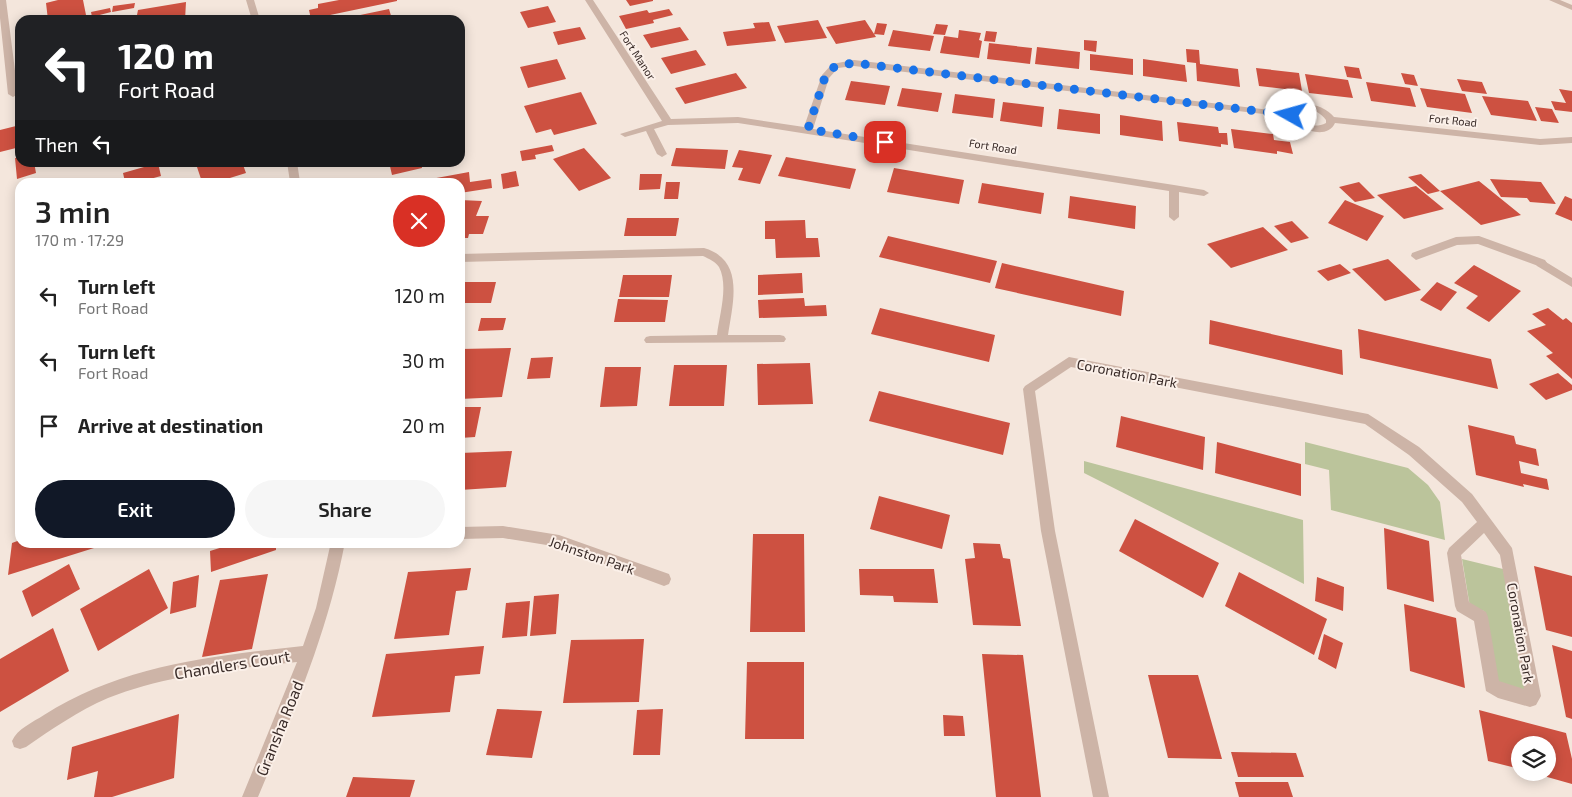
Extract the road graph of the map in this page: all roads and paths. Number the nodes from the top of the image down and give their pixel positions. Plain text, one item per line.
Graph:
1 (2, 0) edge
2 (250, 0) edge
3 (589, 0) edge
4 (1553, 0) edge
5 (1572, 8) edge
6 (254, 15) edge
7 (15, 86) edge
8 (15, 93) edge
9 (0, 98) edge
10 (1291, 115) junction
11 (1331, 120) junction
12 (668, 122) junction
13 (649, 128) junction
14 (808, 129) junction
15 (625, 134) dead end
16 (1572, 140) edge
17 (662, 154) dead end
18 (1174, 188) junction
19 (1204, 193) dead end
20 (1174, 217) dead end
21 (1416, 256) dead end
22 (465, 258) edge
23 (1572, 283) edge
24 (722, 339) junction
25 (780, 339) dead end
26 (650, 340) dead end
27 (1485, 523) junction
28 (465, 533) edge
29 (337, 548) edge
30 (664, 579) dead end
31 (309, 653) junction
32 (20, 741) dead end
33 (250, 797) edge
34 (1101, 797) edge

1 - 7 street
2 - 6 street
3 - 12 street, Fort Manor
4 - 5 street
8 - 9 street
10 - 11 street, Fort Road
10 - 11 street, Fort Road
10 - 14 street, Fort Road
11 - 16 street, Fort Road
12 - 13 street, Fort Road
12 - 14 street, Fort Road
13 - 15 street, Fort Road
13 - 17 street
14 - 18 street, Fort Road
18 - 19 street, Fort Road
18 - 20 street
21 - 23 street
22 - 24 street
24 - 25 street
24 - 26 street
27 - 27 street, Coronation Park
27 - 34 street, Coronation Park
28 - 30 street, Johnston Park
29 - 31 street, Gransha Road
31 - 32 street, Chandlers Court
31 - 33 street, Gransha Road

